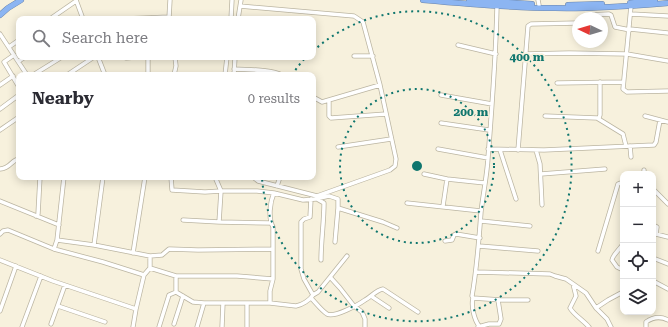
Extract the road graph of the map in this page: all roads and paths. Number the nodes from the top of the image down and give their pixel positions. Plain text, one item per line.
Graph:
1 (15, 0) edge
2 (21, 0) edge
3 (76, 0) edge
4 (170, 0) edge
5 (232, 0) edge
6 (241, 0) edge
7 (423, 0) edge
8 (469, 0) edge
9 (655, 0) edge
10 (539, 2) edge
11 (629, 3) edge
12 (668, 3) edge
13 (240, 6) junction
14 (497, 6) junction
15 (0, 11) edge
16 (608, 14) edge
17 (631, 14) junction
18 (0, 15) edge
19 (54, 16) edge
20 (82, 16) edge
21 (169, 16) edge
22 (231, 16) edge
23 (238, 16) edge
24 (668, 16) edge
25 (572, 23) edge
26 (630, 29) junction
27 (668, 33) edge
28 (0, 34) edge
29 (16, 42) edge
30 (458, 45) dead end
31 (9, 48) junction
32 (496, 54) junction
33 (525, 54) junction
34 (627, 54) junction
35 (14, 55) junction
36 (354, 56) dead end
37 (373, 56) junction
38 (16, 57) edge
39 (57, 60) edge
40 (90, 60) edge
41 (99, 60) edge
42 (148, 60) edge
43 (175, 60) edge
44 (227, 60) edge
45 (235, 60) edge
46 (19, 61) edge
47 (668, 61) edge
48 (2, 63) edge
49 (234, 69) joint
50 (258, 70) joint
51 (25, 72) edge
52 (38, 72) edge
53 (72, 72) edge
54 (104, 72) edge
55 (148, 72) edge
56 (175, 72) edge
57 (226, 72) edge
58 (272, 72) edge
59 (13, 76) junction
60 (16, 81) edge
61 (600, 82) junction
62 (623, 82) junction
63 (557, 83) dead end
64 (0, 85) edge
65 (380, 85) junction
66 (668, 91) edge
67 (441, 95) dead end
68 (16, 97) edge
69 (316, 99) edge
70 (329, 101) junction
71 (492, 104) junction
72 (0, 108) edge
73 (386, 114) junction
74 (545, 116) dead end
75 (645, 116) dead end
76 (597, 118) junction
77 (16, 119) edge
78 (660, 120) junction
79 (668, 122) edge
80 (441, 123) dead end
81 (0, 130) edge
82 (489, 130) junction
83 (391, 139) junction
84 (626, 146) junction
85 (630, 146) junction
86 (338, 147) dead end
87 (438, 149) dead end
88 (488, 149) junction
89 (500, 150) junction
90 (518, 150) junction
91 (536, 150) junction
92 (631, 157) dead end
93 (488, 158) junction
94 (16, 160) edge
95 (605, 168) dead end
96 (0, 169) edge
97 (424, 174) dead end
98 (541, 174) junction
99 (447, 179) junction
100 (40, 180) edge
101 (64, 180) edge
102 (103, 180) edge
103 (144, 180) edge
104 (170, 180) edge
105 (217, 180) edge
106 (257, 180) edge
107 (279, 180) edge
108 (485, 183) junction
109 (620, 183) edge
110 (277, 186) junction
111 (220, 191) junction
112 (656, 192) edge
113 (274, 193) junction
114 (311, 199) junction
115 (316, 199) junction
116 (516, 199) dead end
117 (0, 201) edge
118 (407, 203) dead end
119 (668, 204) edge
120 (542, 205) dead end
121 (443, 206) junction
122 (338, 208) junction
123 (481, 211) junction
124 (36, 216) junction
125 (183, 220) dead end
126 (481, 221) junction
127 (219, 222) junction
128 (270, 223) junction
129 (58, 225) junction
130 (530, 226) dead end
131 (397, 228) dead end
132 (0, 234) edge
133 (656, 234) edge
134 (668, 237) edge
135 (480, 238) junction
136 (57, 240) junction
137 (445, 241) dead end
138 (335, 242) dead end
139 (94, 245) junction
140 (479, 246) junction
141 (54, 249) junction
142 (273, 249) junction
143 (620, 249) edge
144 (598, 251) dead end
145 (538, 252) dead end
146 (133, 253) junction
147 (150, 256) junction
148 (347, 256) dead end
149 (656, 259) edge
150 (0, 260) edge
151 (321, 260) dead end
152 (668, 264) edge
153 (16, 266) junction
154 (150, 268) junction
155 (620, 269) edge
156 (476, 272) junction
157 (144, 275) junction
158 (41, 276) junction
159 (176, 276) junction
160 (330, 277) junction
161 (273, 279) junction
162 (656, 283) edge
163 (573, 284) junction
164 (65, 285) junction
165 (668, 289) edge
166 (176, 292) junction
167 (620, 294) edge
168 (183, 296) junction
169 (371, 296) junction
170 (312, 297) junction
171 (473, 298) junction
172 (498, 300) junction
173 (528, 300) dead end
174 (270, 302) junction
175 (204, 303) junction
176 (223, 303) junction
177 (247, 304) junction
178 (58, 306) junction
179 (354, 306) junction
180 (389, 308) dead end
181 (596, 308) junction
182 (136, 309) junction
183 (0, 311) edge
184 (418, 312) dead end
185 (668, 320) edge
186 (105, 322) dead end
187 (51, 324) dead end
188 (174, 324) dead end
189 (22, 327) edge
190 (133, 327) edge
191 (159, 327) edge
192 (197, 327) edge
193 (222, 327) edge
194 (247, 327) edge
195 (365, 327) edge
196 (479, 327) edge
197 (590, 327) edge
198 (611, 327) edge
199 (646, 327) edge

1 - 15 highway
2 - 18 highway
3 - 19 street
3 - 20 street
4 - 21 street
5 - 22 street
6 - 13 street
7 - 14 highway
8 - 10 highway
9 - 11 highway
10 - 11 highway
11 - 12 highway
11 - 14 highway
11 - 17 street
13 - 23 street
13 - 37 street
14 - 32 street
16 - 26 street
17 - 24 street
17 - 26 street
25 - 33 street
26 - 27 street
26 - 34 street
28 - 31 street
29 - 31 street
30 - 32 street
31 - 35 street
32 - 71 street
33 - 34 street
33 - 90 street
34 - 47 street
34 - 62 street
35 - 38 street
35 - 48 street
36 - 37 street
37 - 65 street
39 - 52 street
40 - 53 street
41 - 54 street
42 - 55 street
43 - 56 street
44 - 57 street
45 - 49 street
46 - 51 street
48 - 59 street
49 - 50 street
50 - 58 street
59 - 60 street
59 - 64 street
61 - 62 street
61 - 63 street
61 - 76 street
62 - 66 street
65 - 70 street
65 - 73 street
67 - 71 street
68 - 72 street
69 - 70 street
70 - 73 street
71 - 82 street
73 - 83 street
74 - 76 street
75 - 78 street
76 - 84 street
77 - 81 street
78 - 79 street
78 - 85 street
80 - 82 street
82 - 88 street
83 - 86 street
83 - 110 street
84 - 85 street
84 - 91 street
85 - 92 street
87 - 93 street
88 - 89 street
88 - 93 street
89 - 90 street
89 - 116 street
90 - 91 street
91 - 98 street
93 - 108 street
94 - 96 street
95 - 98 street
97 - 99 street
98 - 120 street
99 - 108 street
99 - 121 street
100 - 124 street
101 - 129 street
102 - 139 street
103 - 146 street
104 - 111 street
105 - 111 street
106 - 110 street
107 - 110 street
108 - 123 street
109 - 144 street
111 - 113 street
111 - 127 street
112 - 119 street
113 - 114 street
113 - 128 street
114 - 115 street
114 - 170 street
115 - 122 street
115 - 151 street
117 - 124 street
118 - 121 street
121 - 123 street
122 - 131 street
122 - 138 street
123 - 126 street
124 - 129 street
125 - 127 street
126 - 130 street
126 - 135 street
127 - 128 street
128 - 142 street
129 - 136 street
132 - 141 street
133 - 134 street
135 - 137 street
135 - 140 street
136 - 139 street
136 - 141 street
139 - 146 street
140 - 145 street
140 - 156 street
141 - 157 street
142 - 147 street
142 - 161 street
143 - 155 street
146 - 147 street
147 - 154 street
148 - 160 street
149 - 152 street
150 - 153 street
153 - 158 street
153 - 183 street
154 - 157 street
154 - 159 street
156 - 163 street
156 - 171 street
157 - 182 street
158 - 164 street
158 - 189 street
159 - 161 street
159 - 166 street
160 - 170 street
160 - 179 street
161 - 174 street
162 - 165 street
163 - 181 street
163 - 197 street
164 - 178 street
164 - 182 street
166 - 168 street
166 - 191 street
167 - 181 street
168 - 175 street
168 - 188 street
169 - 179 street
169 - 180 street
169 - 184 street
170 - 174 street
170 - 179 street
171 - 172 street
171 - 196 street
172 - 173 street
172 - 196 street
174 - 177 street
175 - 176 street
175 - 192 street
176 - 177 street
176 - 193 street
177 - 194 street
178 - 186 street
178 - 187 street
179 - 195 street
181 - 198 street
182 - 190 street
185 - 199 street

